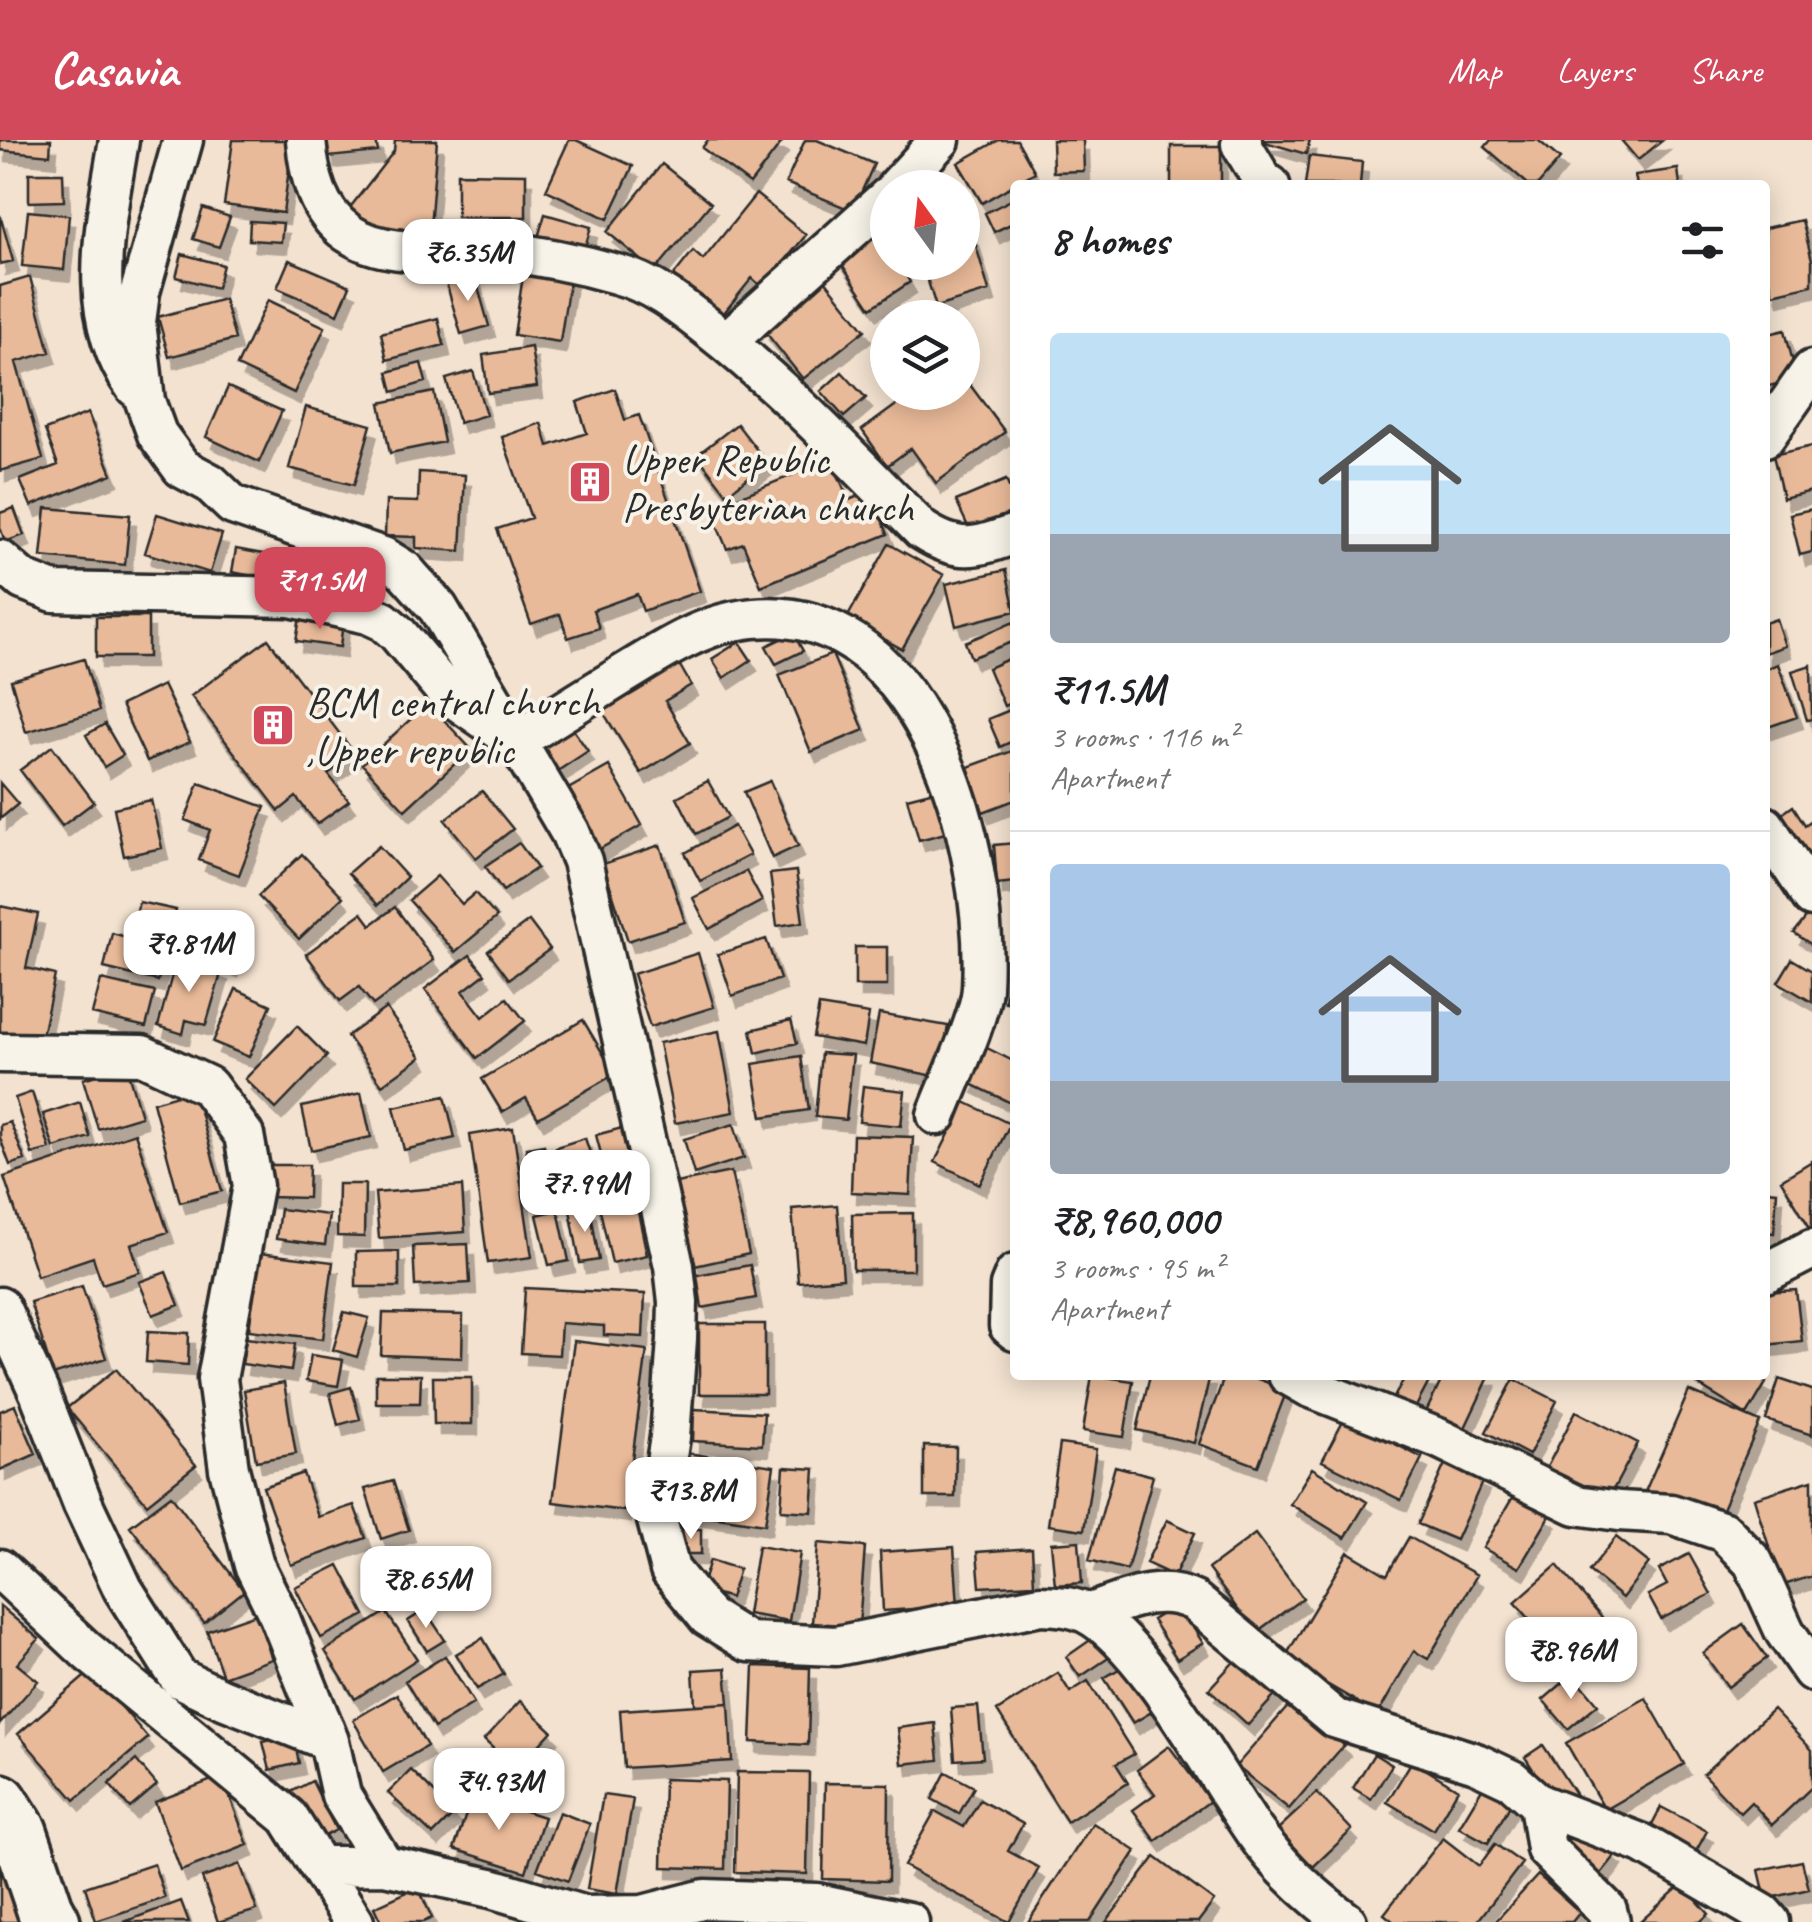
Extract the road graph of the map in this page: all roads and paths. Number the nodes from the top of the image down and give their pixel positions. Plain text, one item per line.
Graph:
1 (119, 140) edge
2 (183, 140) edge
3 (306, 140) edge
4 (940, 140) edge
5 (1242, 140) edge
6 (912, 170) edge
7 (1262, 180) edge
8 (870, 213) edge
9 (726, 342) junction
10 (1812, 370) edge
11 (146, 401) junction
12 (1770, 430) edge
13 (1010, 536) edge
14 (0, 560) edge
15 (516, 741) junction
16 (1770, 834) edge
17 (1812, 897) edge
18 (0, 1054) edge
19 (936, 1115) dead end
20 (1812, 1249) edge
21 (1770, 1270) edge
22 (1010, 1286) edge
23 (0, 1307) edge
24 (1010, 1327) edge
25 (1297, 1380) edge
26 (0, 1569) edge
27 (1088, 1614) junction
28 (1812, 1671) edge
29 (328, 1741) junction
30 (0, 1802) edge
31 (1538, 1804) junction
32 (384, 1865) junction
33 (319, 1866) junction
34 (52, 1922) edge
35 (354, 1922) edge
36 (909, 1922) edge
37 (1347, 1922) edge
38 (1610, 1922) edge
39 (1770, 1922) edge

1 - 11 street
2 - 11 street
3 - 9 street
4 - 6 street
5 - 7 street
8 - 9 street
9 - 13 street
10 - 12 street
11 - 15 street
14 - 15 street
15 - 19 street
15 - 27 street
16 - 17 street
18 - 29 street
20 - 21 street
22 - 24 street
23 - 29 street
25 - 28 street
26 - 33 street
27 - 31 street
27 - 37 street
29 - 32 street
30 - 34 main road
31 - 38 street
31 - 39 street
32 - 33 street
32 - 36 street
33 - 35 street

